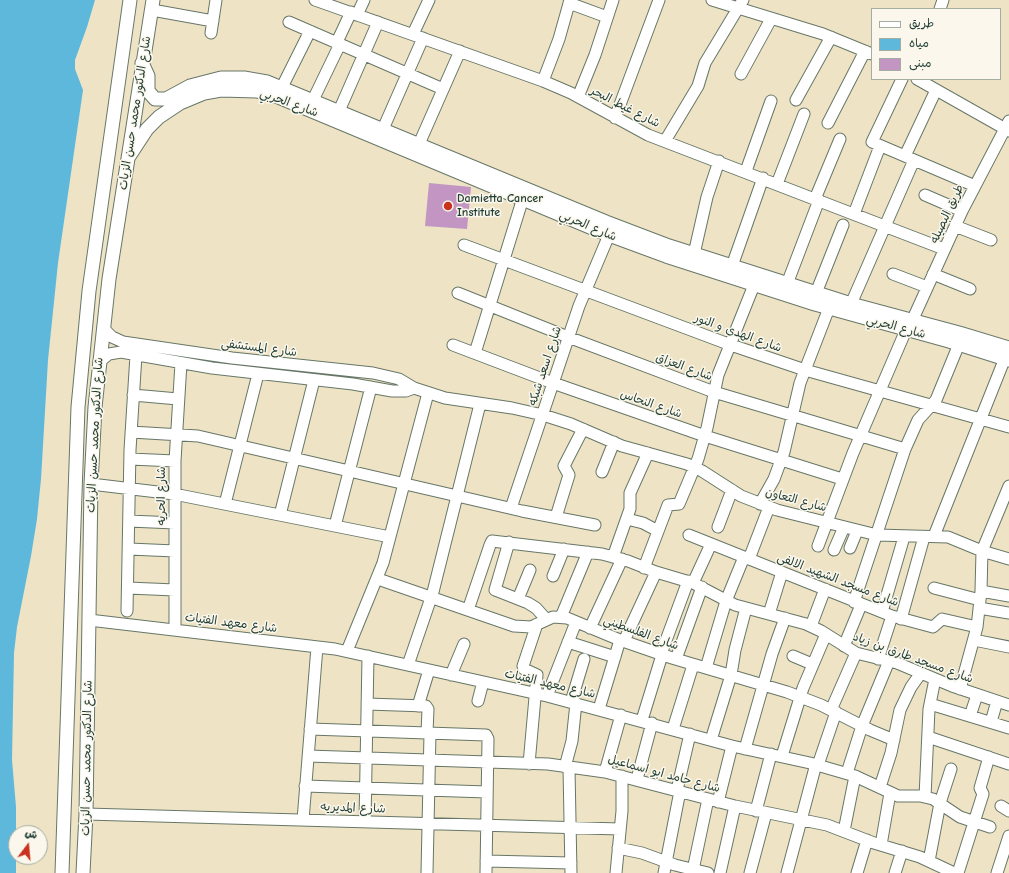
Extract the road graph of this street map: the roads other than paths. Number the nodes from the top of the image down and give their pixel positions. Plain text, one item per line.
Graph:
1 (130, 0) edge
2 (216, 0) edge
3 (315, 0) edge
4 (364, 0) edge
5 (429, 0) edge
6 (613, 0) edge
7 (659, 0) edge
8 (712, 0) edge
9 (570, 2) edge
10 (153, 5) edge
11 (740, 5) edge
12 (354, 13) junction
13 (607, 17) junction
14 (771, 19) junction
15 (213, 21) junction
16 (289, 22) dead end
17 (378, 22) junction
18 (310, 31) junction
19 (211, 33) dead end
20 (418, 36) junction
21 (831, 37) junction
22 (338, 43) junction
23 (460, 51) junction
24 (869, 53) edge
25 (364, 54) junction
26 (142, 63) junction
27 (407, 73) junction
28 (741, 74) dead end
29 (902, 80) edge
30 (919, 80) edge
31 (544, 81) junction
32 (229, 84) junction
33 (282, 87) junction
34 (443, 89) junction
35 (936, 90) junction
36 (578, 97) junction
37 (313, 100) junction
38 (796, 100) dead end
39 (771, 101) dead end
40 (339, 111) junction
41 (804, 114) dead end
42 (614, 118) junction
43 (828, 123) dead end
44 (1008, 127) edge
45 (383, 129) junction
46 (840, 139) dead end
47 (665, 141) junction
48 (419, 144) junction
49 (876, 144) junction
50 (128, 158) junction
51 (909, 158) junction
52 (719, 161) junction
53 (746, 172) junction
54 (763, 178) junction
55 (777, 184) junction
56 (975, 186) junction
57 (925, 195) dead end
58 (523, 198) junction
59 (817, 199) junction
60 (962, 211) junction
61 (854, 214) junction
62 (843, 225) dead end
63 (885, 226) junction
64 (955, 226) junction
65 (609, 234) junction
66 (991, 240) dead end
67 (464, 245) dead end
68 (944, 249) junction
69 (694, 254) junction
70 (504, 260) junction
71 (732, 266) junction
72 (893, 274) dead end
73 (933, 274) junction
74 (754, 285) junction
75 (779, 286) junction
76 (927, 287) junction
77 (970, 289) dead end
78 (585, 290) junction
79 (816, 293) junction
80 (458, 294) dead end
81 (851, 304) junction
82 (490, 306) junction
83 (829, 308) junction
84 (909, 326) junction
85 (103, 328) junction
86 (568, 338) junction
87 (960, 344) junction
88 (453, 345) dead end
89 (731, 345) junction
90 (988, 347) junction
91 (169, 349) junction
92 (476, 353) junction
93 (136, 355) junction
94 (1008, 355) edge
95 (168, 360) junction
96 (99, 362) junction
97 (181, 363) junction
98 (805, 370) junction
99 (258, 374) junction
100 (314, 380) junction
101 (553, 383) junction
102 (371, 387) junction
103 (414, 388) junction
104 (880, 391) junction
105 (714, 392) junction
106 (428, 393) junction
107 (133, 395) junction
108 (178, 399) junction
109 (480, 404) junction
110 (932, 406) junction
111 (542, 415) junction
112 (793, 417) junction
113 (980, 419) junction
114 (1009, 427) edge
115 (583, 429) junction
116 (131, 432) junction
117 (176, 434) junction
118 (705, 436) junction
119 (860, 437) junction
120 (614, 442) junction
121 (240, 446) junction
122 (905, 449) junction
123 (648, 453) junction
124 (295, 458) junction
125 (130, 459) junction
126 (174, 461) junction
127 (781, 461) junction
128 (695, 467) junction
129 (349, 471) junction
130 (602, 472) dead end
131 (842, 480) junction
132 (404, 483) junction
133 (91, 484) junction
134 (1009, 486) edge
135 (130, 488) junction
136 (732, 490) junction
137 (174, 494) junction
138 (457, 495) junction
139 (225, 504) junction
140 (764, 506) junction
141 (511, 508) junction
142 (280, 515) junction
143 (556, 518) junction
144 (627, 520) junction
145 (130, 521) junction
146 (827, 522) junction
147 (174, 523) junction
148 (595, 525) dead end
149 (335, 526) junction
150 (718, 527) dead end
151 (844, 528) junction
152 (658, 531) junction
153 (857, 531) junction
154 (689, 535) dead end
155 (877, 535) junction
156 (929, 536) junction
157 (390, 537) junction
158 (904, 537) junction
159 (509, 542) junction
160 (712, 544) junction
161 (818, 546) dead end
162 (850, 548) dead end
163 (129, 549) junction
164 (564, 549) junction
165 (834, 550) dead end
166 (174, 551) junction
167 (982, 551) junction
168 (588, 552) junction
169 (618, 558) junction
170 (747, 558) junction
171 (1009, 559) edge
172 (644, 568) junction
173 (530, 570) dead end
174 (656, 572) junction
175 (782, 572) junction
176 (553, 576) dead end
177 (378, 579) junction
178 (694, 584) junction
179 (128, 588) junction
180 (934, 588) dead end
181 (825, 589) junction
182 (175, 590) junction
183 (1009, 596) edge
184 (432, 597) junction
185 (518, 599) junction
186 (980, 599) junction
187 (726, 601) junction
188 (858, 603) junction
189 (746, 608) junction
190 (468, 610) junction
191 (127, 611) dead end
192 (1009, 613) edge
193 (769, 614) junction
194 (891, 616) junction
195 (561, 617) junction
196 (785, 618) junction
197 (89, 620) junction
198 (542, 622) junction
199 (576, 622) junction
200 (811, 626) junction
201 (977, 627) junction
202 (590, 628) junction
203 (175, 629) junction
204 (826, 634) junction
205 (974, 640) junction
206 (622, 641) junction
207 (568, 642) junction
208 (464, 644) dead end
209 (844, 646) junction
210 (316, 647) junction
211 (1009, 647) edge
212 (348, 651) junction
213 (856, 652) junction
214 (661, 654) junction
215 (368, 656) junction
216 (793, 656) dead end
217 (615, 657) junction
218 (584, 659) dead end
219 (676, 659) junction
220 (878, 659) junction
221 (889, 661) junction
222 (812, 664) junction
223 (408, 665) junction
224 (693, 665) junction
225 (706, 668) junction
226 (429, 670) junction
227 (922, 673) junction
228 (451, 675) junction
229 (731, 675) junction
230 (935, 679) junction
231 (483, 682) junction
232 (764, 684) junction
233 (960, 689) junction
234 (535, 694) junction
235 (977, 694) junction
236 (546, 696) junction
237 (800, 697) junction
238 (478, 701) dead end
239 (997, 701) junction
240 (573, 702) junction
241 (367, 704) junction
242 (930, 704) junction
243 (1009, 705) edge
244 (418, 706) junction
245 (599, 709) junction
246 (834, 711) junction
247 (620, 714) junction
248 (970, 716) junction
249 (647, 722) junction
250 (991, 722) junction
251 (1008, 725) edge
252 (862, 726) junction
253 (310, 729) junction
254 (673, 729) junction
255 (367, 731) junction
256 (429, 733) junction
257 (690, 734) junction
258 (928, 737) junction
259 (711, 740) junction
260 (894, 740) junction
261 (732, 746) junction
262 (745, 749) junction
263 (776, 755) junction
264 (308, 756) junction
265 (366, 758) junction
266 (989, 758) junction
267 (430, 760) junction
268 (488, 762) junction
269 (529, 764) junction
270 (1009, 764) edge
271 (817, 765) junction
272 (567, 767) junction
273 (950, 769) dead end
274 (605, 772) junction
275 (851, 774) junction
276 (622, 776) junction
277 (637, 779) junction
278 (306, 786) junction
279 (880, 786) junction
280 (366, 788) junction
281 (429, 790) junction
282 (678, 791) junction
283 (487, 792) junction
284 (890, 793) junction
285 (925, 797) junction
286 (713, 800) junction
287 (940, 803) junction
288 (735, 806) junction
289 (761, 812) junction
290 (86, 814) junction
291 (801, 819) junction
292 (303, 820) junction
293 (365, 822) junction
294 (974, 822) junction
295 (428, 824) junction
296 (487, 825) junction
297 (990, 827) dead end
298 (570, 828) junction
299 (620, 829) junction
300 (844, 831) junction
301 (1009, 836) edge
302 (867, 840) junction
303 (881, 845) junction
304 (618, 848) junction
305 (902, 851) junction
306 (486, 861) junction
307 (934, 866) edge
308 (527, 867) edge
309 (571, 868) edge
310 (665, 868) edge
311 (699, 872) edge
312 (62, 873) edge
313 (84, 873) edge
314 (427, 873) edge
315 (486, 873) edge
316 (616, 873) edge
317 (720, 873) edge
318 (750, 873) edge
319 (787, 873) edge
320 (857, 873) edge
321 (895, 873) edge
322 (954, 873) edge
323 (958, 873) edge
324 (997, 873) edge

1 - 312 street, شارع الدكتور محمد حسن الزيات
2 - 15 street
3 - 12 street, شارع غيط البحر
4 - 12 street
5 - 20 street
6 - 13 street
7 - 42 street
8 - 11 street
9 - 13 street
9 - 31 street
10 - 15 street
10 - 26 street, شارع الدكتور محمد حسن الزيات
11 - 14 street
11 - 47 street
12 - 17 street, شارع غيط البحر
12 - 22 street
13 - 36 street
14 - 21 street
14 - 28 street
15 - 19 street
16 - 18 street
17 - 20 street, شارع غيط البحر
17 - 25 street
18 - 22 street
18 - 33 street
20 - 23 street, شارع غيط البحر
20 - 27 street
21 - 24 street
21 - 38 street
22 - 25 street
22 - 37 street
23 - 31 street, شارع غيط البحر
23 - 34 street
24 - 43 street
25 - 27 street
25 - 40 street
26 - 32 street, شارع الحربي
26 - 50 street, شارع الدكتور محمد حسن الزيات
27 - 34 street
27 - 45 street
29 - 49 street
30 - 35 street
31 - 36 street, شارع غيط البحر
32 - 33 street, شارع الحربي
32 - 50 street, شارع الحربي
32 - 58 street, شارع الحربي
33 - 37 street, شارع الحربي
34 - 48 street
35 - 44 street
35 - 51 street
36 - 42 street, شارع غيط البحر
37 - 40 street, شارع الحربي
39 - 53 street
40 - 45 street, شارع الحربي
41 - 55 street
42 - 47 street, شارع غيط البحر
44 - 56 street, طريق البصيله
45 - 48 street, شارع الحربي
46 - 59 street
47 - 52 street, شارع غيط البحر
48 - 69 street, شارع الحربي
49 - 51 street
49 - 61 street
50 - 85 street, شارع الدكتور محمد حسن الزيات
51 - 56 street
51 - 63 street
52 - 53 street, شارع غيط البحر
52 - 69 street
53 - 54 street, شارع غيط البحر
54 - 55 street, شارع غيط البحر
54 - 71 street
55 - 59 street, شارع غيط البحر
56 - 60 street, طريق البصيله
57 - 60 street
58 - 65 street, شارع الحربي
58 - 70 street
59 - 61 street, شارع غيط البحر
59 - 75 street
60 - 64 street, طريق البصيله
61 - 63 street, شارع غيط البحر
62 - 79 street
63 - 68 street, شارع غيط البحر
63 - 81 street
64 - 66 street
64 - 68 street, طريق البصيله
65 - 74 street, شارع الحربي
65 - 78 street, شارع اسعد شبكه
67 - 70 street, شارع الهدى و النور
68 - 73 street, طريق البصيله
69 - 71 street, شارع الحربي
70 - 78 street, شارع الهدى و النور
70 - 82 street
71 - 75 street, شارع الحربي
72 - 76 street
73 - 76 street, طريق البصيله
73 - 77 street
74 - 75 street, شارع الحربي
74 - 89 street
75 - 79 street, شارع الحربي
75 - 83 street, شارع الحربي
76 - 84 street, طريق البصيله
78 - 86 street, شارع اسعد شبكه
78 - 89 street, شارع الهدى و النور
79 - 81 street, شارع الحربي
80 - 82 street, شارع العزاق
81 - 84 street, شارع الحربي
82 - 86 street, شارع العزاق
82 - 92 street
83 - 84 street, شارع الحربي
83 - 98 street
84 - 87 street, شارع الحربي
84 - 90 street, شارع الحربي
84 - 104 street, طريق البصيله
85 - 91 street, شارع المستشفى
85 - 96 street, شارع الدكتور محمد حسن الزيات
86 - 101 street, شارع اسعد شبكه
86 - 105 street, شارع العزاق
87 - 90 street, شارع الحربي
87 - 110 street
88 - 92 street, شارع النحاس
89 - 98 street, شارع الهدى و النور
89 - 105 street
90 - 94 street, شارع الحربي
91 - 95 street
91 - 103 street, شارع المستشفى
92 - 101 street, شارع النحاس
93 - 95 street, شارع المستشفى
93 - 96 street, شارع المستشفى
93 - 107 street
94 - 113 street
95 - 97 street, شارع المستشفى
96 - 133 street, شارع الدكتور محمد حسن الزيات
97 - 99 street, شارع المستشفى
97 - 108 street, شارع الحريه
98 - 104 street, شارع الهدى و النور
98 - 112 street
99 - 100 street, شارع المستشفى
99 - 121 street
100 - 102 street, شارع المستشفى
100 - 124 street
101 - 111 street, شارع اسعد شبكه
101 - 118 street, شارع النحاس
102 - 103 street, شارع المستشفى
102 - 129 street
103 - 106 street, شارع المستشفى
104 - 110 street, شارع الهدى و النور
104 - 119 street, طريق البصيله
105 - 112 street, شارع العزاق
105 - 118 street
106 - 109 street, شارع المستشفى
106 - 132 street
107 - 108 street
107 - 116 street
108 - 117 street, شارع الحريه
109 - 111 street, شارع المستشفى
109 - 138 street
110 - 113 street, شارع الهدى و النور
110 - 122 street
111 - 115 street, شارع التعاون
111 - 141 street, شارع اسعد شبكه
112 - 119 street, شارع العزاق
112 - 127 street
113 - 114 street, شارع الهدى و النور
113 - 156 street
115 - 120 street, شارع التعاون
115 - 143 street
116 - 117 street
116 - 125 street
117 - 121 street
117 - 126 street, شارع الحريه
118 - 127 street, شارع النحاس
118 - 128 street
119 - 122 street, شارع العزاق
119 - 131 street, طريق البصيله
120 - 123 street, شارع التعاون
120 - 130 street
121 - 124 street
121 - 139 street
122 - 155 street
123 - 128 street, شارع التعاون
123 - 144 street
124 - 129 street
124 - 142 street
125 - 126 street
125 - 135 street
126 - 137 street, شارع الحريه
127 - 131 street, شارع النحاس
127 - 140 street
128 - 136 street, شارع التعاون
128 - 152 street
129 - 132 street
129 - 149 street
131 - 146 street, طريق البصيله
132 - 138 street
132 - 157 street
133 - 135 street
133 - 197 street, شارع الدكتور محمد حسن الزيات
134 - 167 street
135 - 137 street
135 - 145 street
136 - 140 street, شارع التعاون
136 - 150 street
137 - 139 street
137 - 147 street, شارع الحريه
138 - 141 street
138 - 184 street
139 - 142 street
140 - 146 street, شارع التعاون
140 - 170 street
141 - 143 street
142 - 149 street
143 - 148 street
144 - 152 street
144 - 169 street
145 - 147 street
145 - 163 street
146 - 151 street, شارع التعاون
146 - 161 street, طريق البصيله
147 - 166 street, شارع الحريه
149 - 157 street
151 - 153 street, شارع التعاون
151 - 165 street
152 - 172 street
153 - 155 street, شارع التعاون
153 - 162 street
154 - 160 street, شارع مسجد الشهيد الالفى
155 - 158 street, شارع التعاون
155 - 188 street
156 - 158 street, شارع التعاون
156 - 167 street, شارع التعاون
156 - 194 street
157 - 177 street
158 - 194 street
159 - 164 street, شارع مسجد طارق بن زياد
159 - 185 street
159 - 190 street, شارع مسجد طارق بن زياد
160 - 170 street, شارع مسجد الشهيد الالفى
160 - 178 street
163 - 166 street
163 - 179 street
164 - 168 street, شارع مسجد طارق بن زياد
164 - 176 street
166 - 182 street, شارع الحريه
167 - 171 street, شارع التعاون
167 - 186 street
168 - 169 street, شارع مسجد طارق بن زياد
168 - 195 street
169 - 172 street, شارع مسجد طارق بن زياد
169 - 202 street
170 - 175 street, شارع مسجد الشهيد الالفى
170 - 187 street
172 - 174 street, شارع مسجد طارق بن زياد
173 - 185 street
174 - 178 street, شارع مسجد طارق بن زياد
174 - 206 street
175 - 181 street, شارع مسجد الشهيد الالفى
175 - 193 street
177 - 184 street, شارع الفلسطيني
177 - 212 street
178 - 187 street, شارع مسجد طارق بن زياد
178 - 214 street
178 - 219 street
179 - 182 street
179 - 191 street
180 - 186 street
181 - 188 street, شارع مسجد الشهيد الالفى
181 - 200 street
182 - 203 street, شارع الحريه
183 - 186 street
184 - 190 street, شارع الفلسطيني
184 - 223 street
185 - 198 street
186 - 192 street
186 - 201 street
187 - 189 street, شارع مسجد طارق بن زياد
187 - 225 street
188 - 194 street, شارع مسجد الشهيد الالفى
188 - 209 street
189 - 193 street, شارع مسجد طارق بن زياد
189 - 229 street
190 - 198 street, شارع الفلسطيني
193 - 196 street, شارع مسجد طارق بن زياد
194 - 201 street, شارع مسجد الشهيد الالفى
194 - 220 street
195 - 198 street, شارع الفلسطيني
195 - 199 street, شارع الفلسطيني
196 - 200 street, شارع مسجد طارق بن زياد
196 - 232 street
197 - 203 street, شارع معهد الفتيات
197 - 290 street, شارع الدكتور محمد حسن الزيات
198 - 234 street
199 - 202 street, شارع الفلسطيني
199 - 207 street
200 - 204 street, شارع مسجد طارق بن زياد
201 - 205 street
202 - 206 street, شارع الفلسطيني
203 - 210 street, شارع معهد الفتيات
204 - 209 street, شارع مسجد طارق بن زياد
204 - 222 street
205 - 211 street
205 - 233 street
206 - 214 street, شارع الفلسطيني
206 - 217 street
207 - 217 street
207 - 236 street
208 - 228 street
209 - 213 street, شارع مسجد طارق بن زياد
210 - 212 street, شارع معهد الفتيات
210 - 253 street
212 - 215 street, شارع معهد الفتيات
213 - 220 street, شارع مسجد طارق بن زياد
213 - 246 street
214 - 219 street, شارع الفلسطيني
214 - 249 street
215 - 223 street, شارع معهد الفتيات
215 - 241 street
216 - 222 street
217 - 245 street
218 - 240 street
219 - 224 street, شارع الفلسطيني
220 - 221 street, شارع مسجد طارق بن زياد
221 - 227 street, شارع مسجد طارق بن زياد
221 - 252 street
222 - 237 street
223 - 226 street, شارع معهد الفتيات
224 - 225 street, شارع الفلسطيني
224 - 254 street
225 - 229 street, شارع الفلسطيني
226 - 228 street, شارع معهد الفتيات
226 - 244 street
227 - 230 street, شارع مسجد طارق بن زياد
227 - 260 street
228 - 231 street, شارع معهد الفتيات
229 - 232 street, شارع الفلسطيني
229 - 259 street
230 - 233 street, شارع مسجد طارق بن زياد
230 - 242 street
231 - 234 street, شارع معهد الفتيات
231 - 238 street
232 - 237 street, شارع الفلسطيني
232 - 262 street
233 - 235 street, شارع مسجد طارق بن زياد
234 - 236 street, شارع معهد الفتيات
234 - 269 street
235 - 239 street, شارع مسجد طارق بن زياد
235 - 248 street
236 - 240 street, شارع معهد الفتيات
237 - 246 street, شارع الفلسطيني
237 - 263 street
239 - 243 street, شارع مسجد طارق بن زياد
239 - 250 street
240 - 245 street, شارع معهد الفتيات
240 - 272 street
241 - 244 street
241 - 255 street
242 - 248 street
242 - 258 street
244 - 256 street
245 - 247 street, شارع معهد الفتيات
246 - 252 street, شارع الفلسطيني
246 - 271 street
247 - 249 street, شارع معهد الفتيات
247 - 274 street
248 - 250 street
249 - 254 street, شارع معهد الفتيات
249 - 277 street
250 - 251 street
252 - 260 street, شارع الفلسطيني
252 - 275 street
253 - 255 street
253 - 264 street
254 - 257 street, شارع معهد الفتيات
255 - 256 street
255 - 265 street
256 - 267 street
256 - 268 street
257 - 259 street, شارع معهد الفتيات
257 - 282 street
258 - 266 street
258 - 285 street
259 - 261 street, شارع معهد الفتيات
260 - 279 street
261 - 262 street, شارع معهد الفتيات
261 - 286 street
262 - 263 street, شارع معهد الفتيات
263 - 271 street, شارع معهد الفتيات
263 - 289 street
264 - 265 street, شارع حامد ابو اسماعيل
264 - 278 street
265 - 267 street, شارع حامد ابو اسماعيل
265 - 280 street
266 - 270 street
266 - 294 street
267 - 268 street, شارع حامد ابو اسماعيل
267 - 281 street
268 - 269 street, شارع حامد ابو اسماعيل
268 - 283 street
269 - 272 street, شارع حامد ابو اسماعيل
271 - 275 street, شارع معهد الفتيات
271 - 291 street
272 - 274 street, شارع حامد ابو اسماعيل
272 - 298 street
273 - 287 street
274 - 276 street, شارع حامد ابو اسماعيل
275 - 279 street, شارع معهد الفتيات
275 - 300 street
276 - 277 street, شارع حامد ابو اسماعيل
276 - 299 street
277 - 282 street, شارع حامد ابو اسماعيل
278 - 280 street
278 - 292 street
279 - 284 street, شارع معهد الفتيات
280 - 281 street
280 - 293 street
281 - 283 street
281 - 295 street
282 - 286 street, شارع حامد ابو اسماعيل
282 - 310 street
283 - 296 street
284 - 285 street, شارع معهد الفتيات
284 - 303 street
285 - 287 street, شارع معهد الفتيات
286 - 288 street, شارع حامد ابو اسماعيل
286 - 311 street
287 - 294 street, شارع معهد الفتيات
287 - 307 street
288 - 289 street, شارع حامد ابو اسماعيل
288 - 317 street
289 - 291 street, شارع حامد ابو اسماعيل
289 - 318 street
290 - 292 street, شارع المديريه
290 - 313 street, شارع الدكتور محمد حسن الزيات
291 - 300 street, شارع حامد ابو اسماعيل
291 - 319 street
292 - 293 street, شارع المديريه
293 - 295 street, شارع المديريه
294 - 297 street, شارع معهد الفتيات
294 - 323 street
295 - 296 street, شارع المديريه
295 - 314 street
296 - 298 street, شارع المديريه
296 - 306 street
298 - 299 street, شارع المديريه
298 - 309 street
299 - 304 street
300 - 302 street, شارع حامد ابو اسماعيل
301 - 324 street
302 - 303 street, شارع حامد ابو اسماعيل
302 - 320 street
303 - 305 street, شارع حامد ابو اسماعيل
304 - 310 street
304 - 316 street
305 - 307 street, شارع حامد ابو اسماعيل
305 - 321 street
306 - 308 street
306 - 315 street
307 - 322 street, شارع حامد ابو اسماعيل
308 - 309 street
310 - 311 street

